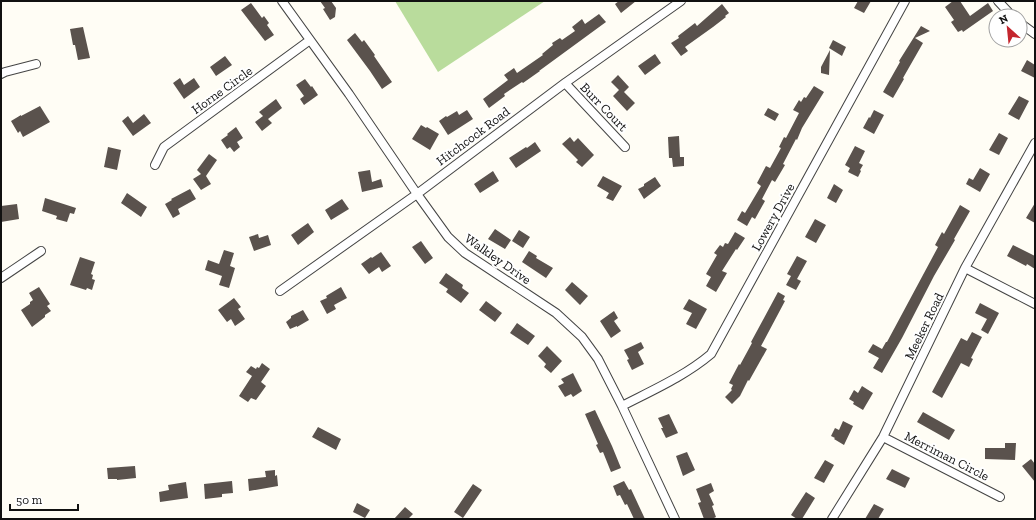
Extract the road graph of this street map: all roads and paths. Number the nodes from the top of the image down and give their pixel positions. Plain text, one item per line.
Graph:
1 (282, 1) edge
2 (681, 1) edge
3 (904, 1) edge
4 (310, 40) junction
5 (36, 64) dead end
6 (1, 74) edge
7 (565, 83) junction
8 (1035, 143) edge
9 (625, 147) dead end
10 (155, 165) dead end
11 (416, 194) junction
12 (41, 251) dead end
13 (966, 268) junction
14 (1, 278) edge
15 (280, 291) dead end
16 (1035, 304) edge
17 (622, 406) junction
18 (883, 437) junction
19 (1000, 497) dead end
20 (675, 519) edge
21 (832, 519) edge

1 - 4 street, Walkley Drive
2 - 7 street, Hitchcock Road
3 - 17 street, Lowery Drive
4 - 10 street, Horne Circle
4 - 11 street, Walkley Drive
5 - 6 street
7 - 9 street, Burr Court
7 - 11 street, Hitchcock Road
8 - 13 street, Meeker Road
11 - 15 street, Hitchcock Road
11 - 17 street, Walkley Drive
12 - 14 street
13 - 16 street
13 - 18 street, Meeker Road
17 - 20 street, Walkley Drive
18 - 19 street, Merriman Circle
18 - 21 street, Meeker Road

